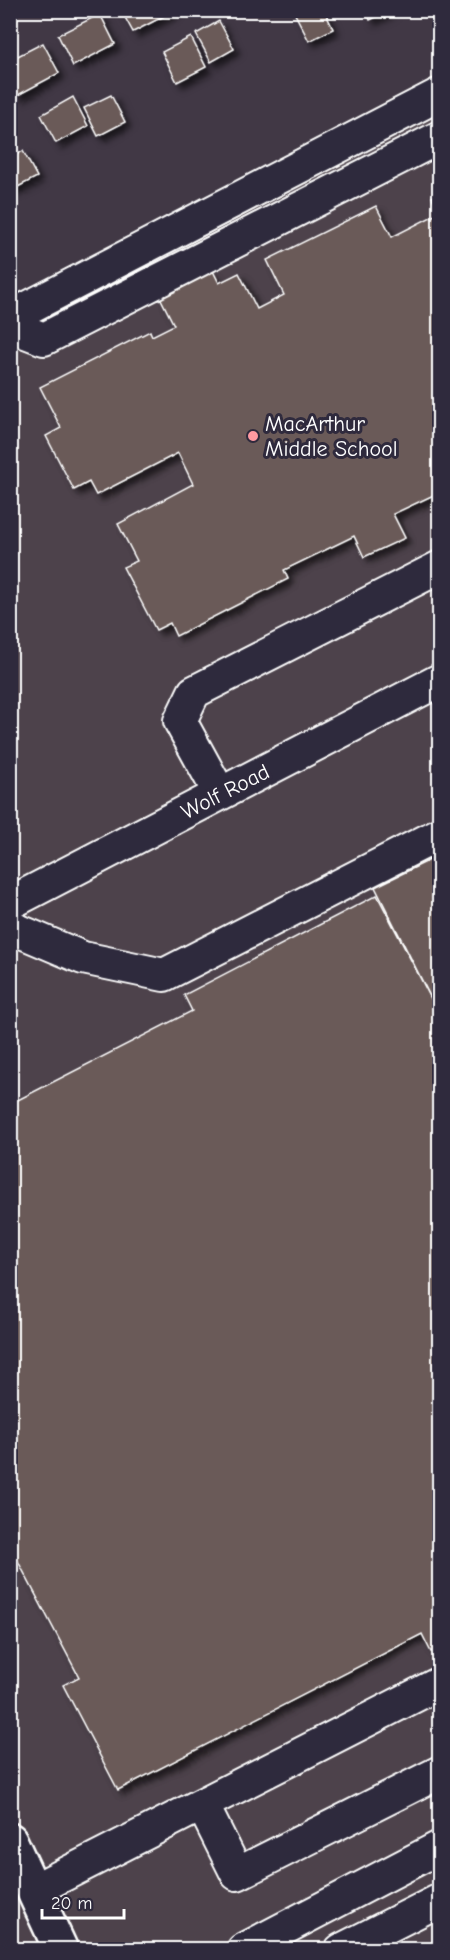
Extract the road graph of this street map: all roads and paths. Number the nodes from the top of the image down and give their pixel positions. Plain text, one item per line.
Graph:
1 (440, 94) edge
2 (440, 137) edge
3 (10, 317) edge
4 (10, 326) edge
5 (440, 567) edge
6 (440, 680) edge
7 (220, 794) junction
8 (440, 834) edge
9 (10, 903) edge
10 (10, 927) edge
11 (440, 1683) edge
12 (440, 1772) edge
13 (203, 1806) junction
14 (436, 1860) edge
15 (20, 1868) edge
16 (440, 1900) edge
17 (254, 1947) edge
18 (62, 1950) edge
19 (341, 1950) edge

1 - 3 street
2 - 4 street
5 - 7 street
6 - 7 street, Wolf Road
7 - 9 street, Wolf Road
8 - 10 street
11 - 13 street
12 - 13 street
13 - 15 street
14 - 17 street
15 - 18 main road
16 - 19 street

